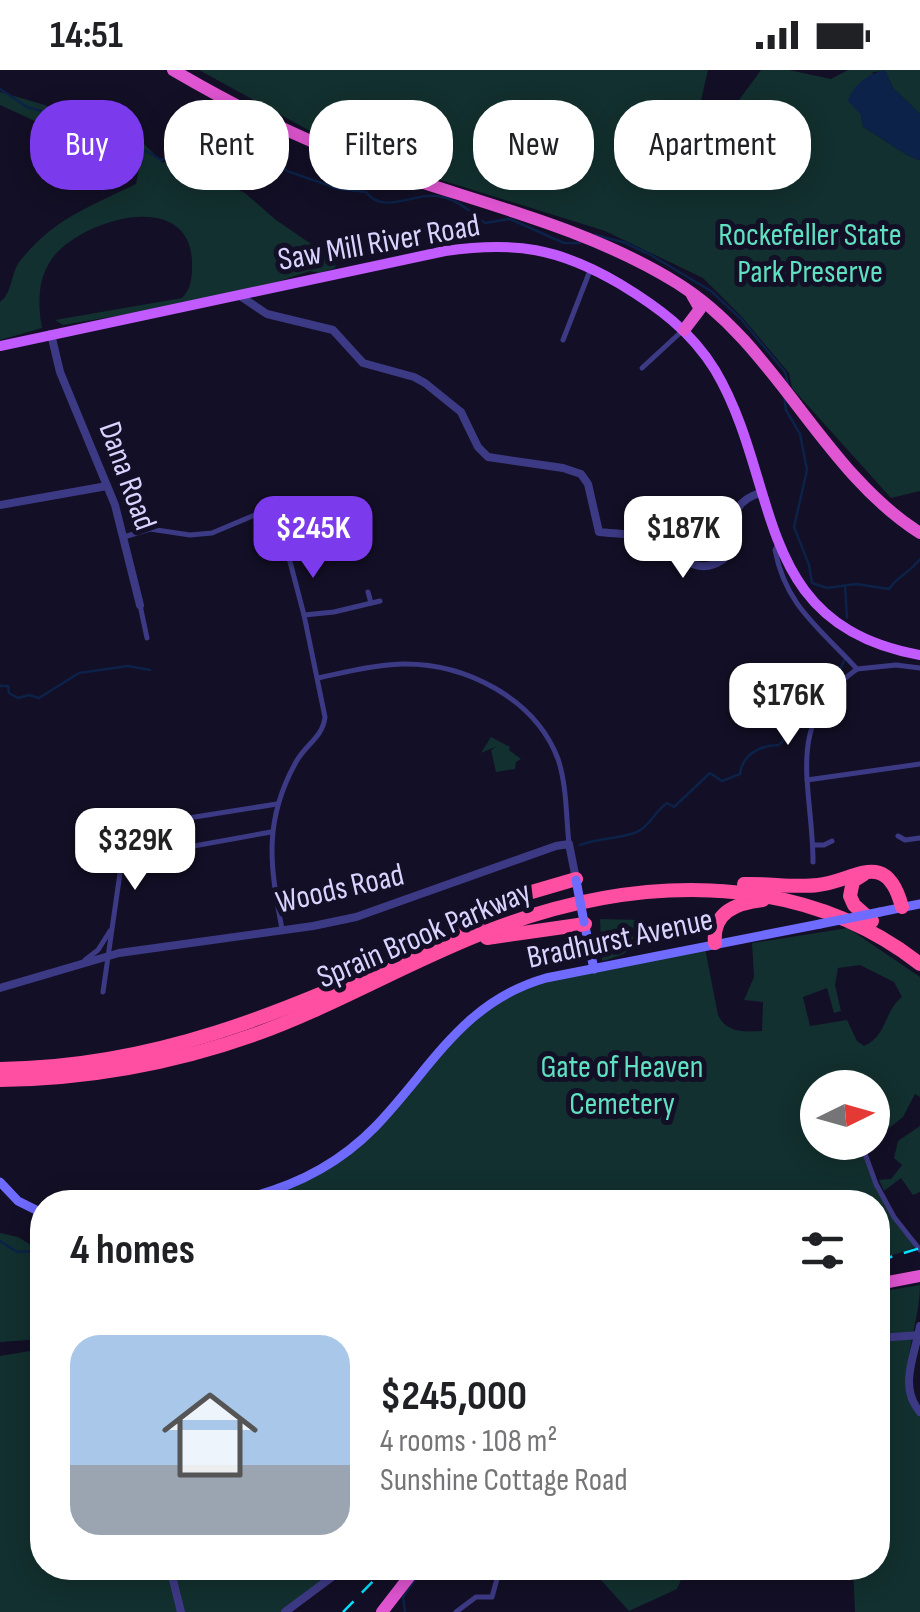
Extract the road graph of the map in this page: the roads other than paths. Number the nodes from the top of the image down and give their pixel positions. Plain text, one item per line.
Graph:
1 (173, 70) edge
2 (181, 70) edge
3 (587, 238) junction
4 (591, 268) junction
5 (683, 287) junction
6 (252, 292) junction
7 (236, 295) junction
8 (253, 304) junction
9 (274, 314) junction
10 (728, 324) junction
11 (684, 330) junction
12 (50, 334) junction
13 (563, 340) dead end
14 (0, 346) edge
15 (642, 368) dead end
16 (786, 390) junction
17 (107, 486) junction
18 (760, 495) junction
19 (0, 505) edge
20 (920, 531) edge
21 (124, 537) junction
22 (778, 546) junction
23 (368, 592) dead end
24 (380, 600) dead end
25 (371, 603) junction
26 (140, 605) joint
27 (304, 616) junction
28 (148, 638) dead end
29 (920, 655) edge
30 (920, 668) edge
31 (856, 669) junction
32 (318, 678) junction
33 (920, 764) edge
34 (807, 780) junction
35 (277, 804) junction
36 (271, 832) junction
37 (898, 836) dead end
38 (920, 838) edge
39 (832, 841) dead end
40 (569, 844) junction
41 (813, 845) junction
42 (122, 859) junction
43 (813, 862) dead end
44 (576, 879) junction
45 (744, 884) junction
46 (898, 900) junction
47 (806, 904) junction
48 (920, 904) edge
49 (879, 915) junction
50 (584, 923) junction
51 (113, 924) junction
52 (282, 930) junction
53 (111, 940) junction
54 (715, 943) junction
55 (447, 944) junction
56 (128, 951) junction
57 (920, 953) edge
58 (109, 956) junction
59 (920, 964) edge
60 (72, 966) junction
61 (594, 969) junction
62 (0, 988) edge
63 (104, 992) dead end
64 (0, 1069) edge
65 (0, 1080) edge
66 (867, 1160) edge
67 (0, 1182) edge
68 (270, 1190) edge
69 (879, 1190) edge
70 (30, 1207) edge
71 (890, 1210) edge
72 (920, 1250) edge
73 (920, 1279) edge
74 (890, 1284) edge
75 (920, 1333) edge
76 (890, 1337) edge
77 (920, 1412) edge
78 (173, 1580) edge
79 (328, 1580) edge
80 (405, 1580) edge
81 (497, 1580) edge
82 (181, 1612) edge
83 (285, 1612) edge
84 (380, 1612) edge
85 (456, 1612) edge

1 - 3 highway
2 - 3 highway
3 - 5 highway
3 - 16 highway
4 - 6 main road, Saw Mill River Road
4 - 11 main road, Saw Mill River Road
4 - 13 street
5 - 10 highway
5 - 11 highway
6 - 7 main road, Saw Mill River Road
6 - 8 street
6 - 9 street
7 - 8 street
7 - 12 main road, Saw Mill River Road
8 - 9 street
9 - 18 street
10 - 11 highway
10 - 16 highway
11 - 15 street
11 - 18 main road, Saw Mill River Road
12 - 14 main road, Saw Mill River Road
12 - 17 street, Dana Road
16 - 20 highway
17 - 19 street
17 - 21 street, Dana Road
18 - 22 main road, Saw Mill River Road
21 - 26 street, Dana Road
21 - 27 street
22 - 29 main road, Saw Mill River Road
22 - 31 street
23 - 25 street
24 - 25 street
25 - 27 street
26 - 28 street, Dana Road
27 - 32 street
30 - 31 street
31 - 34 street
32 - 35 street
32 - 40 street
33 - 34 street
34 - 41 street
35 - 36 street
35 - 42 street
36 - 42 street
36 - 52 street
37 - 38 street
39 - 41 street
40 - 44 street
40 - 52 street, Woods Road
41 - 43 street
42 - 51 street
44 - 50 main road, bridge
44 - 55 highway
45 - 46 highway
45 - 49 highway, Sprain Brook Parkway
45 - 55 highway, Sprain Brook Parkway
46 - 48 highway
46 - 49 highway
46 - 49 highway
47 - 54 highway
47 - 55 highway, Sprain Brook Parkway
47 - 59 highway, Sprain Brook Parkway
49 - 54 main road, Bradhurst Avenue, bridge
49 - 57 highway, Sprain Brook Parkway
50 - 55 highway
50 - 61 main road
51 - 53 street
51 - 60 street
52 - 56 street, Woods Road
53 - 56 street
53 - 58 street
54 - 61 main road, Bradhurst Avenue
55 - 64 highway, Sprain Brook Parkway
55 - 65 highway, Sprain Brook Parkway
56 - 58 street, Woods Road
58 - 60 street, Woods Road
58 - 63 street
60 - 62 street, Woods Road
61 - 68 main road, Bradhurst Avenue
66 - 69 street
67 - 70 main road
71 - 72 street
73 - 74 highway
75 - 76 street
75 - 77 street
78 - 82 street
79 - 83 street
80 - 84 highway
81 - 85 street

